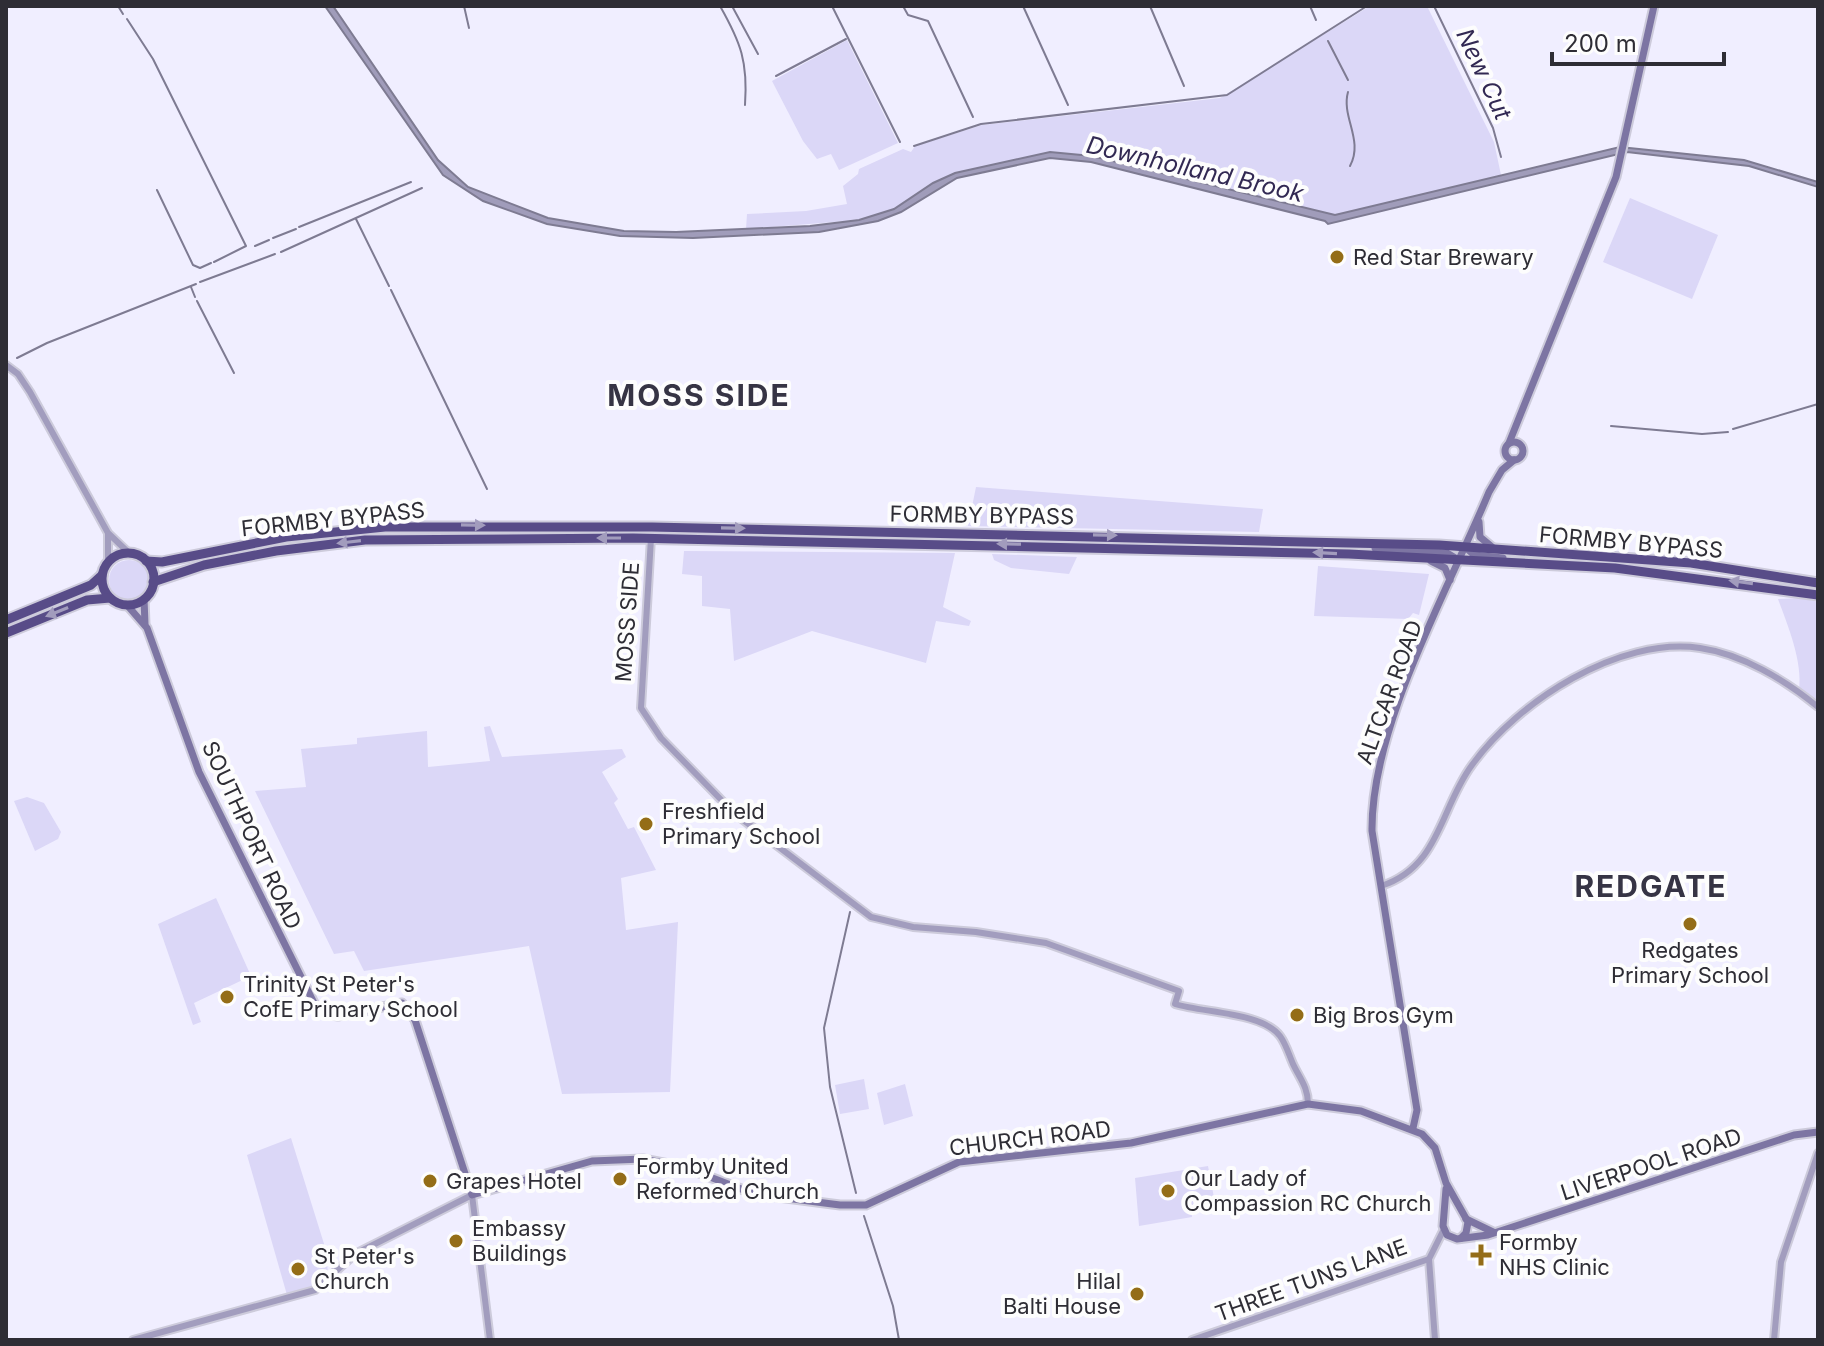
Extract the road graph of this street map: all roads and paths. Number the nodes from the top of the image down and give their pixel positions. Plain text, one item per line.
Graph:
1 (1654, 6) edge
2 (6, 365) edge
3 (1517, 425) junction
4 (1509, 443) junction
5 (1521, 445) junction
6 (1505, 454) junction
7 (1514, 460) junction
8 (1502, 470) junction
9 (1479, 515) junction
10 (108, 533) junction
11 (651, 538) junction
12 (1350, 543) junction
13 (1465, 547) junction
14 (1495, 548) junction
15 (129, 553) junction
16 (146, 561) junction
17 (1431, 561) junction
18 (108, 562) junction
19 (1458, 563) junction
20 (1573, 566) junction
21 (102, 575) junction
22 (153, 582) junction
23 (1450, 583) junction
24 (1818, 583) edge
25 (1818, 595) edge
26 (110, 598) junction
27 (144, 599) junction
28 (127, 605) junction
29 (6, 620) edge
30 (145, 624) junction
31 (6, 633) edge
32 (1818, 707) edge
33 (1381, 886) junction
34 (1308, 1104) junction
35 (1413, 1128) junction
36 (1818, 1132) edge
37 (1818, 1153) edge
38 (1446, 1183) junction
39 (472, 1195) junction
40 (1465, 1218) junction
41 (1444, 1224) junction
42 (1495, 1232) junction
43 (1459, 1238) junction
44 (1437, 1249) junction
45 (1429, 1259) junction
46 (133, 1340) edge
47 (490, 1340) edge
48 (1192, 1340) edge
49 (1435, 1340) edge
50 (1774, 1340) edge

1 - 3 main road
2 - 10 street
3 - 4 main road
3 - 5 main road
4 - 5 main road
4 - 6 main road
5 - 7 main road
6 - 7 main road
6 - 8 main road, ALTCAR ROAD
7 - 8 main road, ALTCAR ROAD
8 - 9 main road, ALTCAR ROAD
9 - 13 main road, ALTCAR ROAD
9 - 14 main road
10 - 15 street
10 - 18 street
17 -> 11 highway, FORMBY BYPASS
11 -> 22 highway, FORMBY BYPASS
11 - 34 street, MOSS SIDE
12 - 13 highway, FORMBY BYPASS
16 -> 12 highway, FORMBY BYPASS
12 - 19 main road
13 - 14 highway, FORMBY BYPASS
13 - 19 main road, ALTCAR ROAD
13 - 20 main road
14 - 24 highway, FORMBY BYPASS
15 - 16 highway
15 - 18 highway
16 - 22 highway
17 - 19 highway, FORMBY BYPASS
17 - 23 main road
18 - 21 highway
19 - 20 highway, FORMBY BYPASS
19 - 23 main road, ALTCAR ROAD
25 -> 20 highway, FORMBY BYPASS
21 - 26 highway
21 - 29 highway
22 - 27 highway
23 - 33 main road, ALTCAR ROAD
26 - 28 highway
26 -> 31 highway
27 - 28 highway
27 - 30 main road, SOUTHPORT ROAD
28 - 30 main road, SOUTHPORT ROAD
30 - 39 main road, SOUTHPORT ROAD
32 - 33 street
33 - 35 main road, ALTCAR ROAD
34 - 35 main road, CHURCH ROAD
34 - 39 main road, CHURCH ROAD
35 - 38 main road
36 - 42 main road, LIVERPOOL ROAD
37 - 50 street
38 - 40 main road
38 - 41 main road
39 - 46 street
39 - 47 street
40 - 41 main road
40 - 42 main road
40 - 43 main road
41 - 43 main road
41 - 44 street, THREE TUNS LANE
42 - 43 main road, LIVERPOOL ROAD
43 - 44 street, THREE TUNS LANE
44 - 45 street, THREE TUNS LANE
45 - 48 street, THREE TUNS LANE
45 - 49 street

